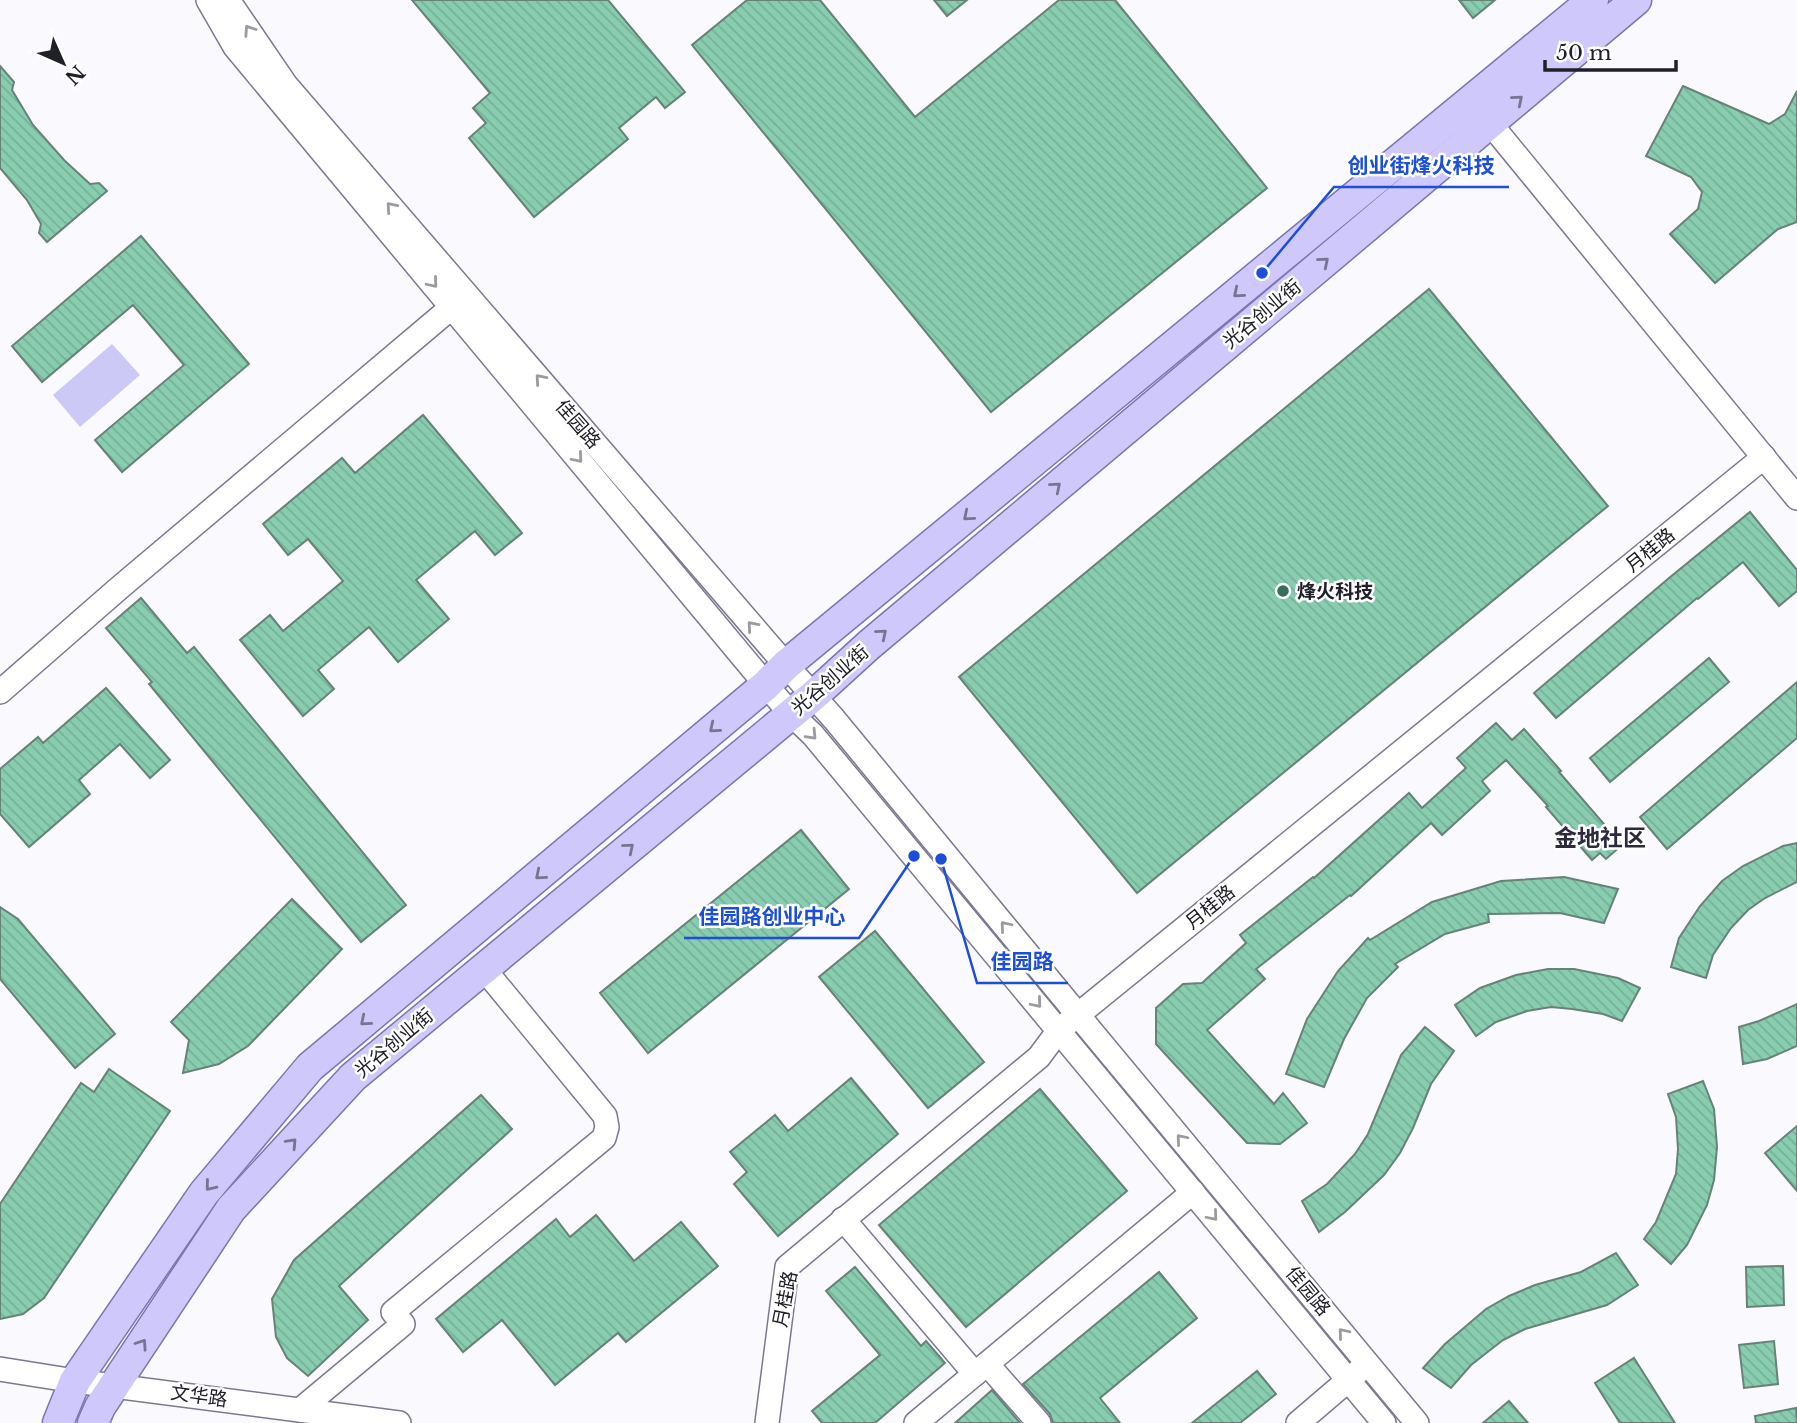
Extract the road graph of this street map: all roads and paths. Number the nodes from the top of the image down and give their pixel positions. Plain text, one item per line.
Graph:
1 (208, 0) edge
2 (228, 0) edge
3 (1593, 0) edge
4 (1636, 0) edge
5 (1473, 99) junction
6 (1490, 124) junction
7 (452, 307) junction
8 (1765, 457) junction
9 (1797, 498) edge
10 (776, 675) junction
11 (0, 692) edge
12 (802, 705) junction
13 (484, 969) junction
14 (1079, 1014) junction
15 (1059, 1030) junction
16 (1193, 1192) junction
17 (844, 1219) junction
18 (1368, 1364) junction
19 (0, 1369) edge
20 (981, 1369) junction
21 (1348, 1380) junction
22 (75, 1381) junction
23 (114, 1385) junction
24 (300, 1410) junction
25 (58, 1423) edge
26 (93, 1423) edge
27 (398, 1423) edge
28 (766, 1423) edge
29 (916, 1423) edge
30 (1039, 1423) edge
31 (1298, 1423) edge
32 (1384, 1423) edge
33 (1418, 1423) edge

1 -> 7 street, 佳园路
10 -> 2 street, 佳园路
3 - 5 main road, 光谷创业街
6 -> 4 main road, 光谷创业街
5 - 6 street
5 -> 10 main road, 光谷创业街
6 - 8 street
12 -> 6 main road, 光谷创业街
7 -> 10 street, 佳园路
7 - 11 street
8 - 9 street
8 - 14 street, 月桂路
10 - 12 street, 佳园路
10 -> 22 main road, 光谷创业街
13 -> 12 main road, 光谷创业街
14 -> 12 street, 佳园路
12 -> 15 street, 佳园路
23 -> 13 main road, 光谷创业街
13 - 24 street
14 - 15 street, 月桂路
18 -> 14 street, 佳园路
15 - 16 street, 佳园路
15 - 17 street, 月桂路
16 - 20 street
16 -> 21 street, 佳园路
17 - 20 street
17 - 28 street, 月桂路
18 - 21 street
18 - 33 street, 佳园路
19 - 22 street, 文华路
20 - 29 street
20 - 30 street
21 - 31 street
21 - 32 street, 佳园路
22 - 23 street, 文华路
22 - 25 main road, 光谷创业街
23 - 24 street, 文华路
23 - 26 main road, 光谷创业街
24 - 27 street, 文华路

